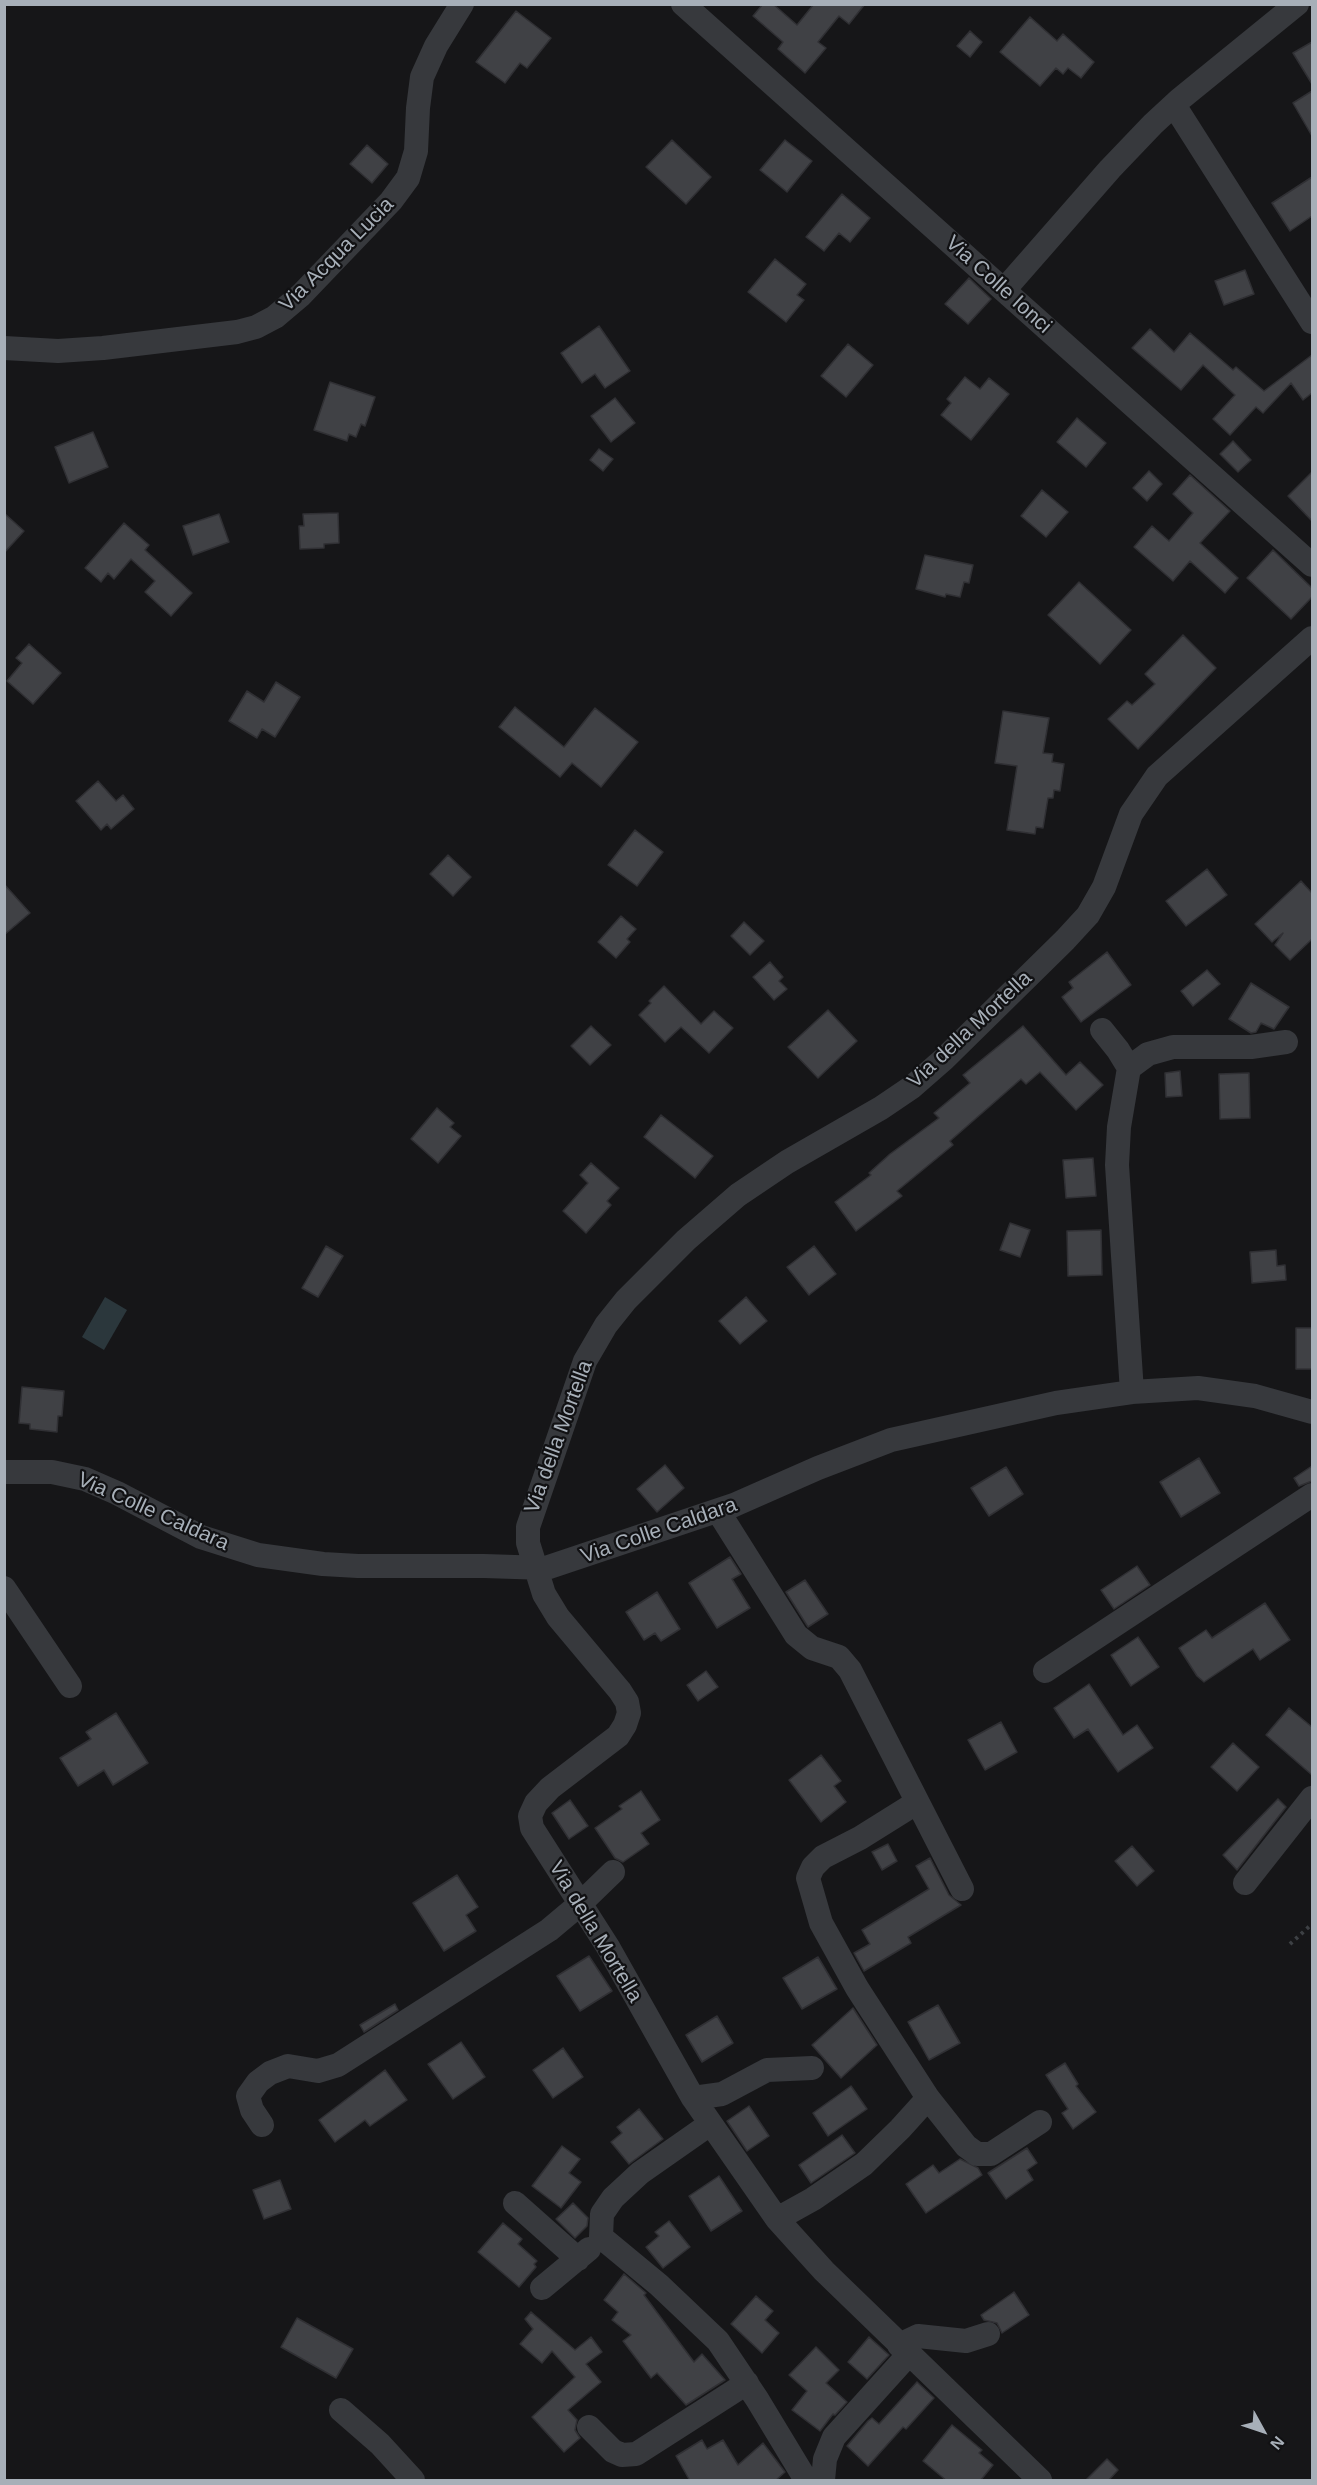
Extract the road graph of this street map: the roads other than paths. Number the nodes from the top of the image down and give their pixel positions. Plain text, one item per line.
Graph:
1 (462, 4) edge
2 (683, 4) edge
3 (1297, 4) edge
4 (1174, 105) junction
5 (1004, 290) junction
6 (1312, 322) edge
7 (4, 348) edge
8 (1312, 565) edge
9 (1312, 638) edge
10 (1102, 1030) dead end
11 (1286, 1042) dead end
12 (1129, 1068) junction
13 (1132, 1392) junction
14 (1312, 1412) edge
15 (4, 1472) edge
16 (1312, 1495) edge
17 (718, 1511) junction
18 (534, 1568) junction
19 (4, 1588) edge
20 (1045, 1671) dead end
21 (70, 1686) dead end
22 (1312, 1798) edge
23 (916, 1803) junction
24 (613, 1872) dead end
25 (1245, 1883) dead end
26 (962, 1889) dead end
27 (580, 1904) junction
28 (812, 2068) dead end
29 (693, 2098) junction
30 (928, 2098) junction
31 (1040, 2122) dead end
32 (710, 2124) junction
33 (262, 2125) dead end
34 (515, 2203) dead end
35 (777, 2219) junction
36 (601, 2237) junction
37 (578, 2259) junction
38 (542, 2288) dead end
39 (988, 2334) dead end
40 (904, 2350) junction
41 (747, 2383) junction
42 (341, 2410) dead end
43 (589, 2427) dead end
44 (794, 2476) edge
45 (413, 2481) edge
46 (823, 2481) edge
47 (1040, 2481) edge

1 - 7 street, Via Acqua Lucia
2 - 5 street, Via Colle Ionci
3 - 4 street
4 - 5 street
4 - 6 street
5 - 8 street, Via Colle Ionci
9 - 18 street, Via della Mortella
10 - 12 street
11 - 12 street
12 - 13 street
13 - 14 street, Via Colle Caldara
13 - 17 street, Via Colle Caldara
15 - 18 street, Via Colle Caldara
16 - 20 street
17 - 18 street, Via Colle Caldara
17 - 23 street
18 - 27 street, Via della Mortella
19 - 21 street
22 - 25 street
23 - 26 street
23 - 30 street
24 - 27 street
27 - 29 street, Via della Mortella
27 - 33 street
28 - 29 street
29 - 32 street, Via della Mortella
30 - 31 street
30 - 35 street
32 - 35 street, Via della Mortella
32 - 36 street
34 - 37 street
35 - 40 street, Via della Mortella
36 - 37 street
36 - 41 street
37 - 38 street
39 - 40 street
40 - 46 street
40 - 47 street, Via della Mortella
41 - 43 street
41 - 44 street
42 - 45 street

